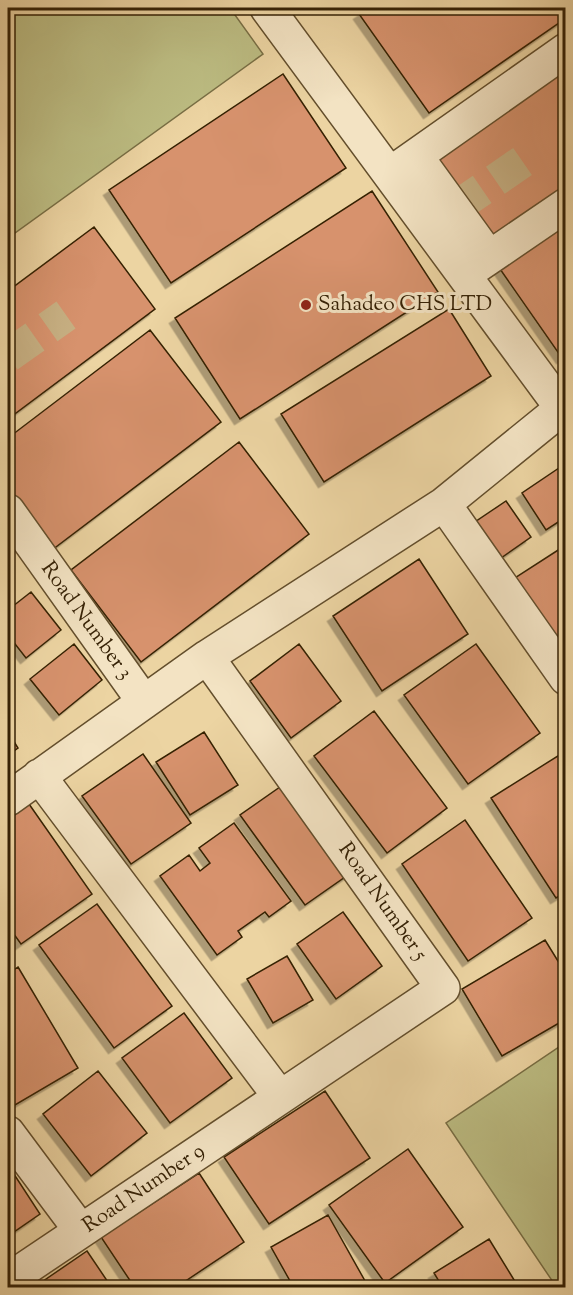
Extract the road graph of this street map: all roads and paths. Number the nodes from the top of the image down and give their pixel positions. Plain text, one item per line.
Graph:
1 (267, 8) edge
2 (566, 50) edge
3 (403, 165) junction
4 (566, 205) edge
5 (476, 266) junction
6 (563, 406) edge
7 (444, 504) junction
8 (8, 511) edge
9 (207, 657) junction
10 (566, 678) edge
11 (144, 702) junction
12 (39, 776) junction
13 (8, 799) edge
14 (280, 1097) junction
15 (8, 1133) edge
16 (81, 1231) junction
17 (8, 1280) edge

1 - 3 street
2 - 3 street
3 - 5 street
4 - 5 street
5 - 6 street
6 - 7 street
7 - 9 street
7 - 10 street
8 - 11 street, Road Number 3
9 - 11 street
9 - 14 street, Road Number 5
11 - 12 street
12 - 13 street
12 - 14 street
14 - 16 street, Road Number 9
15 - 16 street
16 - 17 street, Road Number 9

